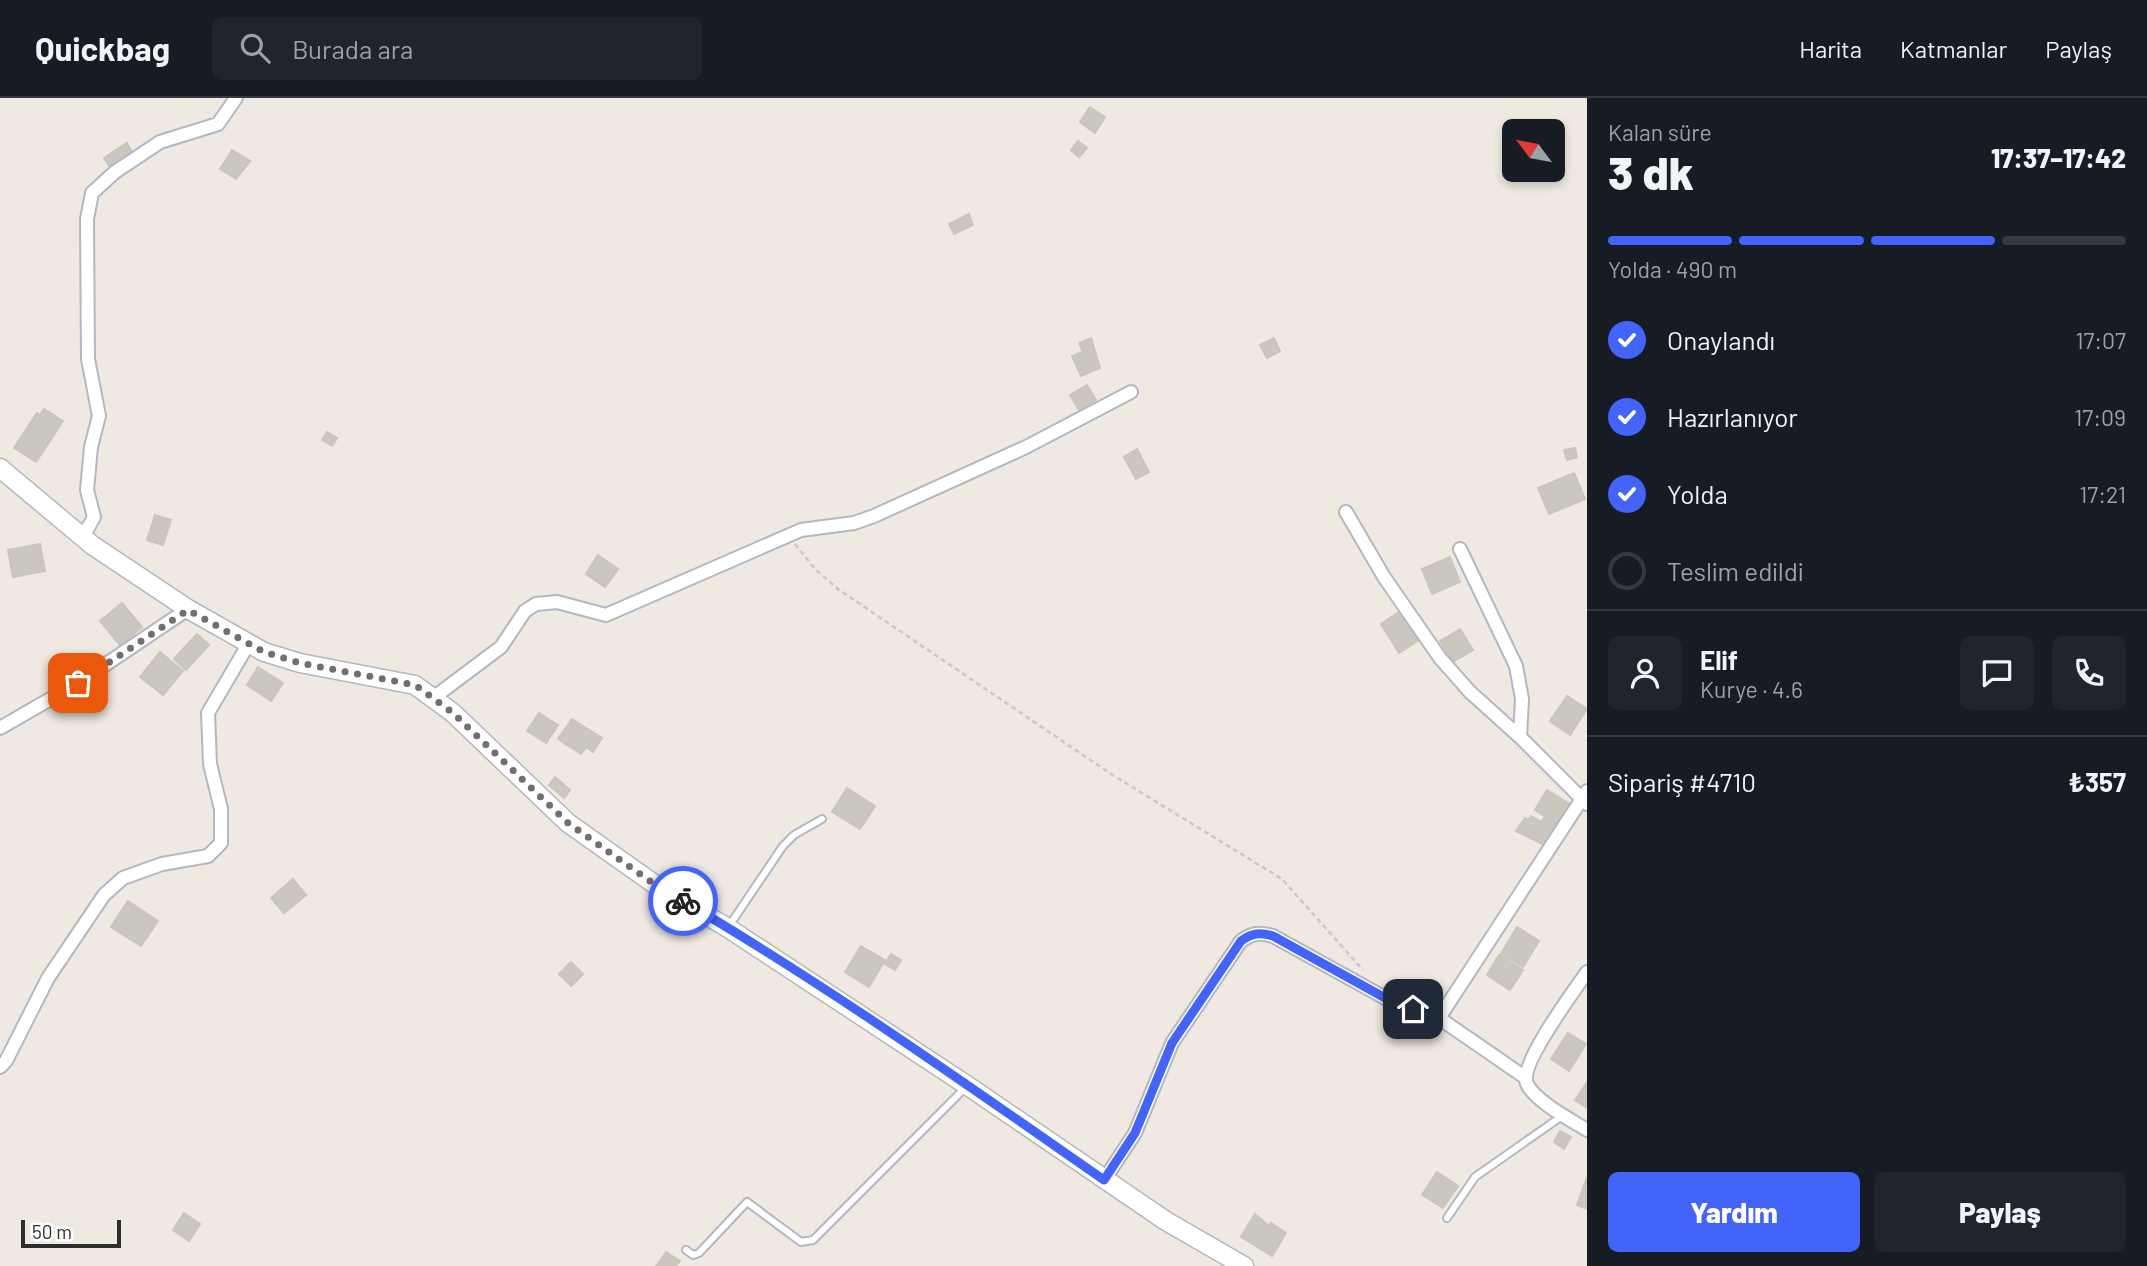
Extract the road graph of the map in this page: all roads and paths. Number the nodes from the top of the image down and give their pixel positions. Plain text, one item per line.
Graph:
1 (236, 98) edge
2 (1131, 392) dead end
3 (0, 468) edge
4 (1346, 512) dead end
5 (788, 535) junction
6 (83, 537) junction
7 (1460, 549) dead end
8 (188, 610) junction
9 (249, 643) junction
10 (433, 698) junction
11 (0, 728) edge
12 (1520, 737) junction
13 (1585, 798) edge
14 (822, 820) dead end
15 (728, 928) junction
16 (1587, 972) edge
17 (1371, 979) dead end
18 (1439, 1018) junction
19 (0, 1066) edge
20 (1526, 1078) junction
21 (968, 1086) junction
22 (1563, 1115) junction
23 (1587, 1130) edge
24 (1104, 1180) junction
25 (1447, 1218) dead end
26 (686, 1250) dead end
27 (1244, 1266) edge

1 - 6 street
2 - 5 street
3 - 6 street
4 - 12 street
5 - 10 street
5 - 17 path
6 - 8 street
7 - 12 street
8 - 9 street
8 - 11 street
9 - 10 street
9 - 19 street
10 - 15 street
12 - 13 street
13 - 18 street
14 - 15 lane
15 - 21 street
16 - 20 street
18 - 20 street
18 - 24 street
20 - 22 street
21 - 24 street
21 - 26 lane
22 - 23 street
22 - 25 lane
24 - 27 street

